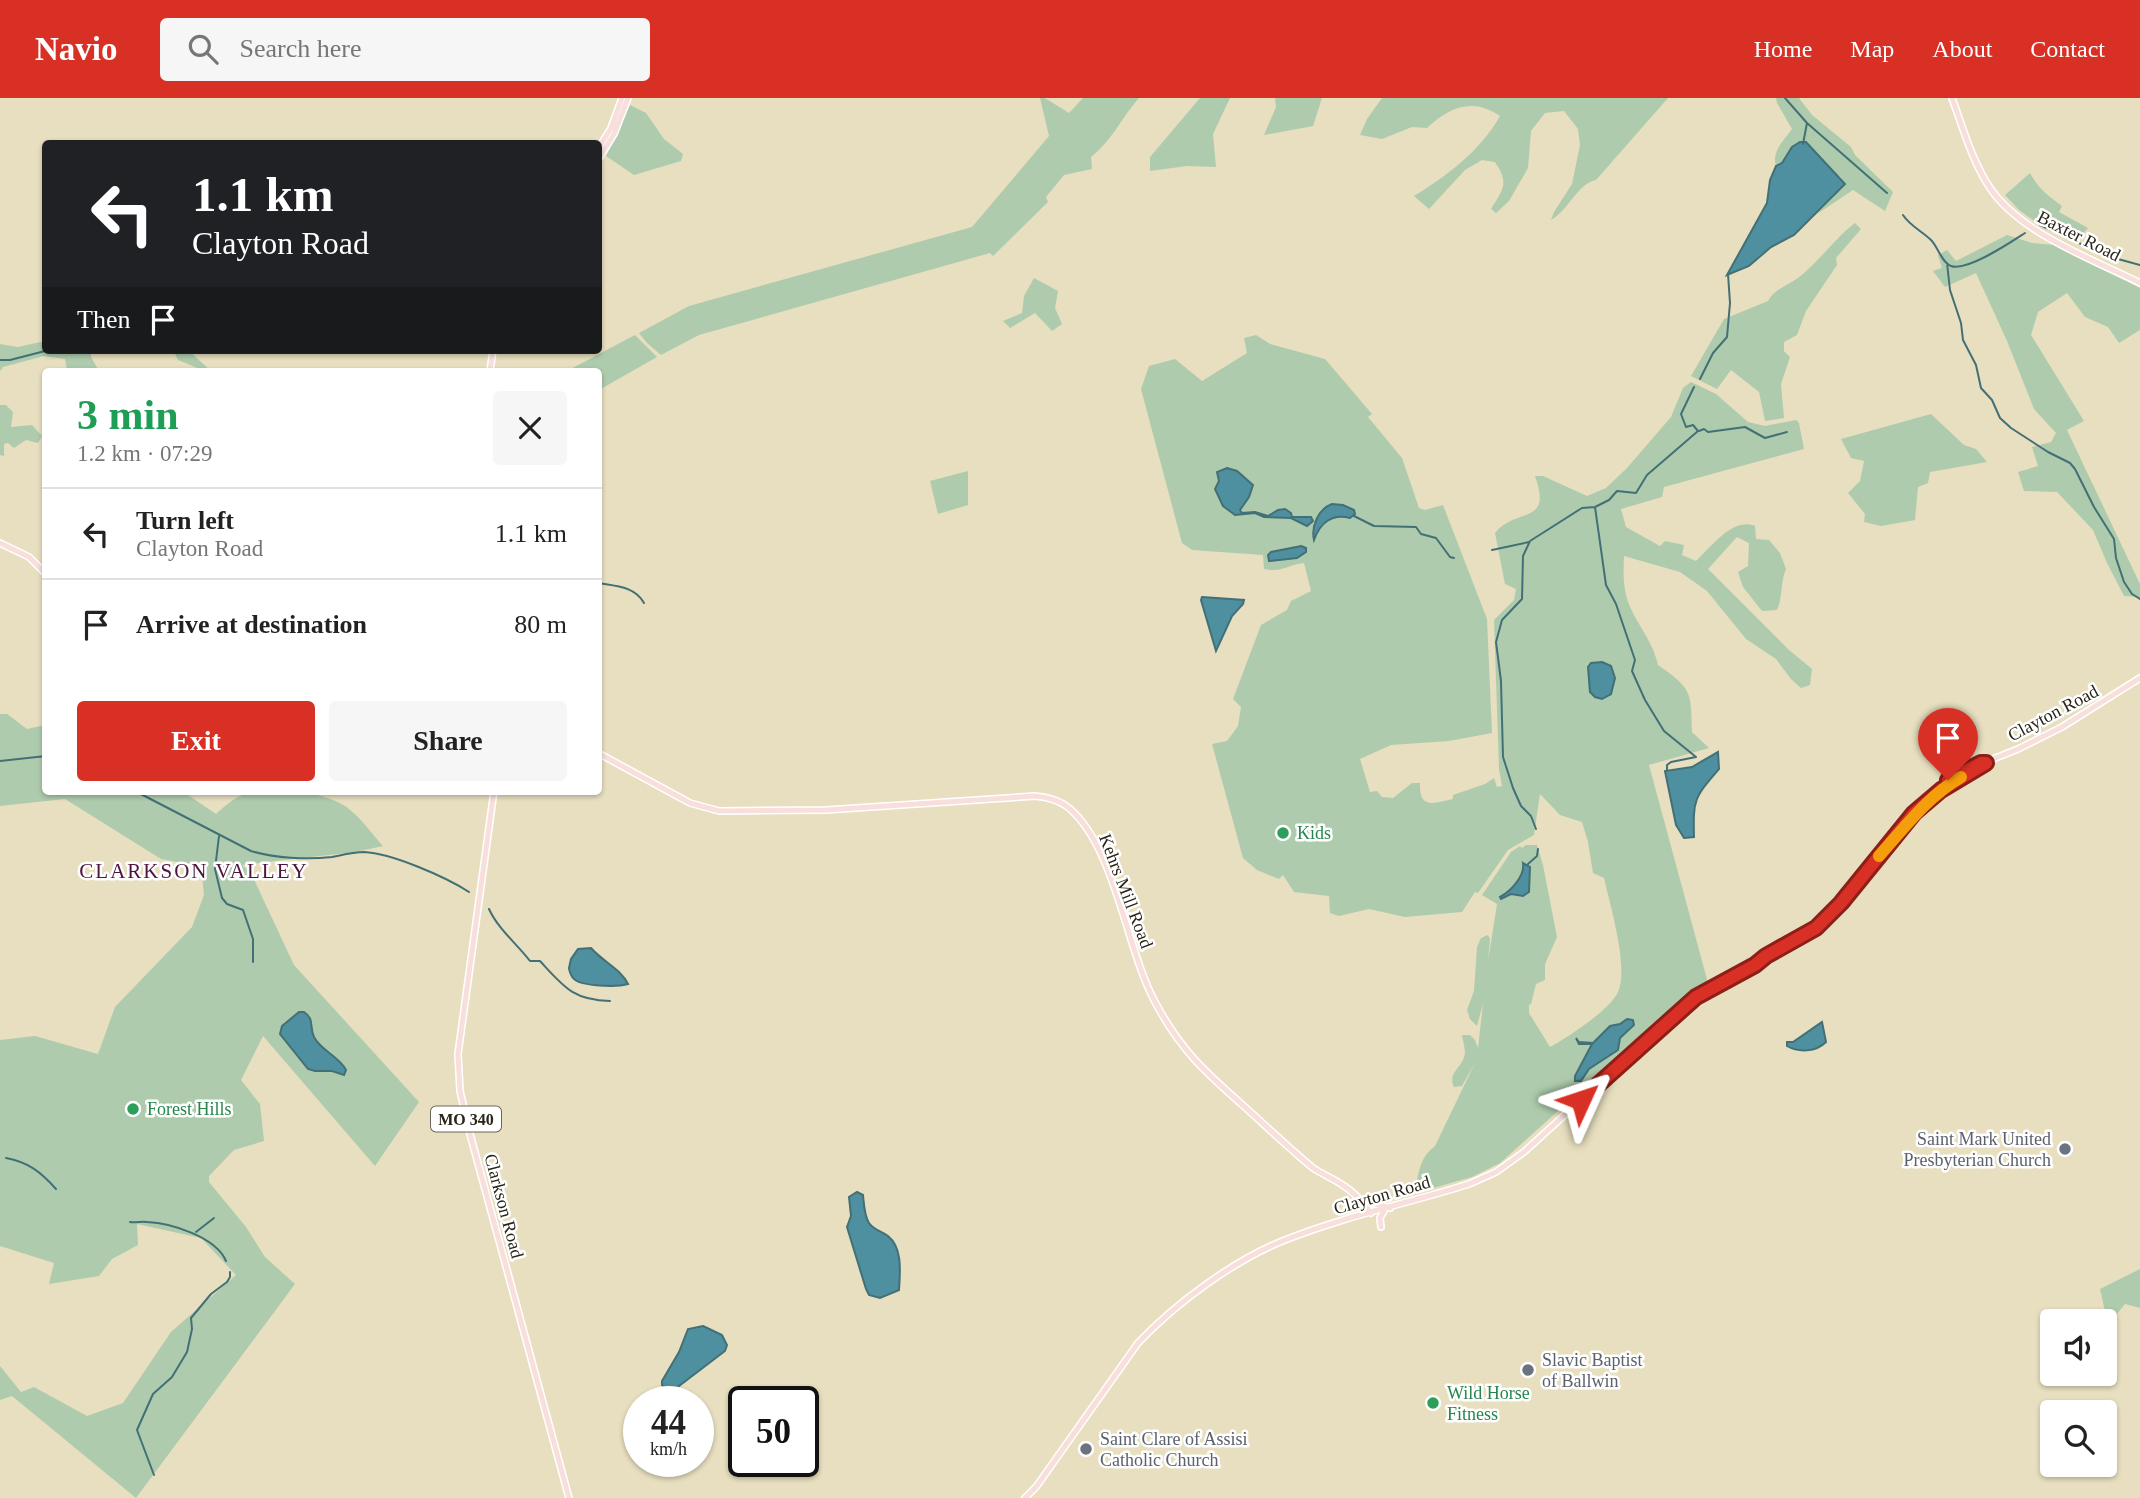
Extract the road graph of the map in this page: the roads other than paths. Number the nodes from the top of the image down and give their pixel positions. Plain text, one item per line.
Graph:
1 (622, 98) edge
2 (628, 98) edge
3 (1952, 98) edge
4 (602, 143) edge
5 (602, 154) edge
6 (2140, 283) edge
7 (0, 543) edge
8 (42, 571) edge
9 (2140, 680) edge
10 (602, 755) edge
11 (493, 795) edge
12 (1358, 1198) junction
13 (1390, 1208) junction
14 (1371, 1213) junction
15 (1352, 1219) junction
16 (1381, 1227) dead end
17 (569, 1498) edge
18 (1025, 1498) edge

1 - 4 main road
2 - 5 main road
3 - 6 main road, Baxter Road
7 - 8 main road
9 - 13 main road, Clayton Road
10 - 12 main road, Kehrs Mill Road
11 - 17 main road, Clarkson Road / MO 340
12 - 13 main road
12 - 14 main road, Kehrs Mill Road
12 - 15 main road
13 - 14 main road, Clayton Road
13 - 16 main road
14 - 15 main road, Clayton Road
15 - 18 main road, Clayton Road

